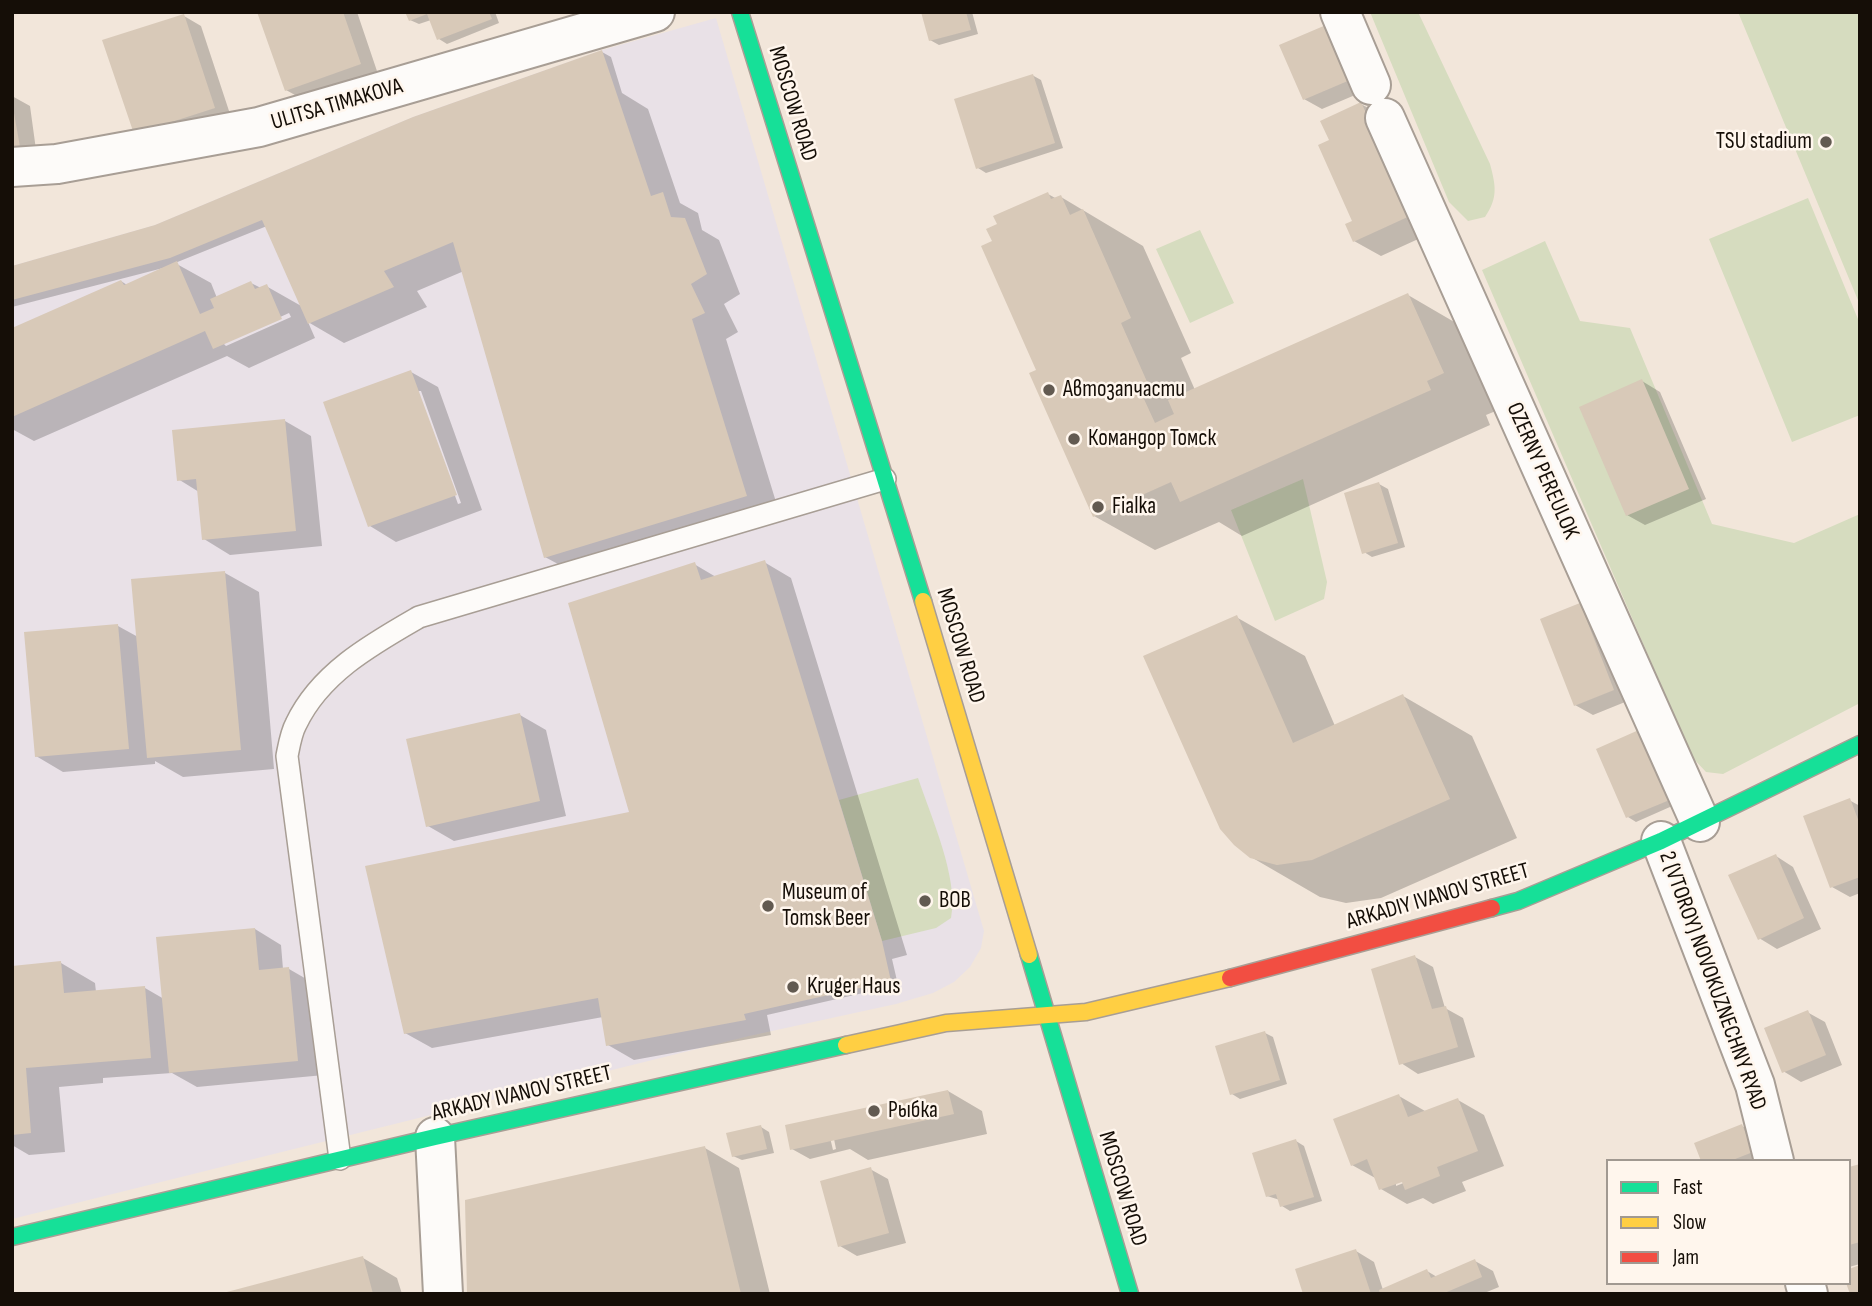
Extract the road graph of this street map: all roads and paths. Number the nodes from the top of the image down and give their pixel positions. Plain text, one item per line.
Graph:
1 (655, 12) edge
2 (740, 12) edge
3 (1340, 12) edge
4 (12, 167) edge
5 (885, 479) junction
6 (1860, 744) edge
7 (1700, 822) junction
8 (1661, 841) junction
9 (1045, 1016) junction
10 (435, 1137) junction
11 (340, 1159) junction
12 (1774, 1159) edge
13 (12, 1237) edge
14 (443, 1294) edge
15 (1130, 1294) edge

1 - 4 street, ULITSA TIMAKOVA
2 - 5 street, MOSCOW ROAD
3 - 7 street, OZERNY PEREULOK
5 - 9 street, MOSCOW ROAD
5 - 11 lane
6 - 7 street, ARKADIY IVANOV STREET
7 - 8 street, ARKADIY IVANOV STREET
8 - 9 street, ARKADIY IVANOV STREET
8 - 12 street, 2 (VTOROY) NOVOKUZNECHNY RYAD
9 - 10 street, ARKADY IVANOV STREET
9 - 15 street, MOSCOW ROAD
10 - 11 street, ARKADY IVANOV STREET
10 - 14 street
11 - 13 street, ARKADY IVANOV STREET

